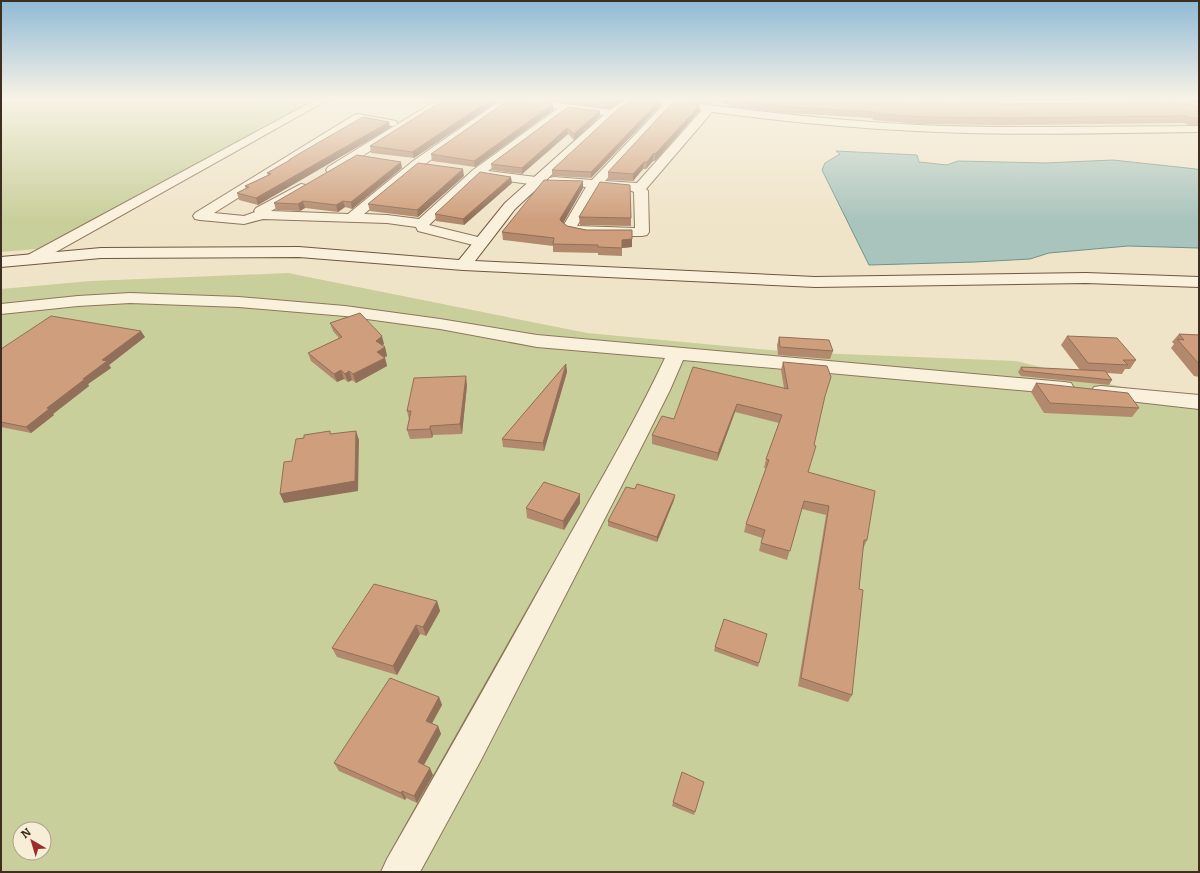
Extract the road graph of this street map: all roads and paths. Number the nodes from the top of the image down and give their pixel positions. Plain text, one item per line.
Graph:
1 (252, 139) edge
2 (323, 139) edge
3 (382, 139) edge
4 (454, 139) edge
5 (523, 139) edge
6 (583, 139) edge
7 (637, 139) edge
8 (683, 139) edge
9 (356, 156) junction
10 (371, 158) edge
11 (402, 162) edge
12 (417, 164) junction
13 (432, 167) edge
14 (462, 171) edge
15 (477, 173) junction
16 (536, 181) junction
17 (595, 184) junction
18 (639, 189) junction
19 (265, 214) junction
20 (351, 218) junction
21 (422, 224) junction
22 (481, 242) junction
23 (32, 259) junction
24 (1, 262) edge
25 (463, 265) junction
26 (1199, 282) edge
27 (1, 309) edge
28 (676, 354) junction
29 (1199, 402) edge
30 (400, 872) edge

1 - 23 street
2 - 19 street
3 - 9 street
4 - 12 street
5 - 15 street
6 - 16 street
7 - 17 street
8 - 18 street
9 - 10 street
9 - 19 street
11 - 12 street
12 - 13 street
12 - 20 street
14 - 15 street
15 - 16 street
15 - 21 street
16 - 17 street
16 - 22 street
17 - 18 street
17 - 18 street
19 - 20 street
20 - 21 street
21 - 22 street
22 - 25 street
23 - 24 street
23 - 25 street
25 - 26 street
27 - 28 street
28 - 29 street
28 - 30 street

